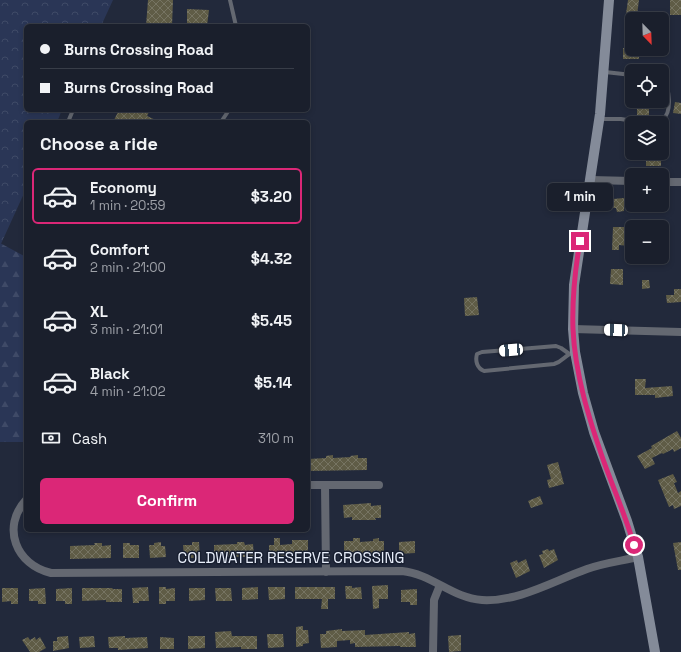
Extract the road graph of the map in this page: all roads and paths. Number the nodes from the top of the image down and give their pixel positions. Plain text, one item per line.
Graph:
1 (230, 0) edge
2 (609, 0) edge
3 (236, 24) edge
4 (603, 72) junction
5 (625, 74) edge
6 (599, 119) junction
7 (625, 120) edge
8 (591, 180) junction
9 (625, 181) edge
10 (669, 182) edge
11 (681, 182) edge
12 (573, 329) junction
13 (681, 332) edge
14 (572, 353) junction
15 (310, 485) edge
16 (325, 485) junction
17 (379, 485) dead end
18 (24, 502) edge
19 (638, 558) junction
20 (326, 572) junction
21 (440, 585) junction
22 (433, 652) edge
23 (655, 652) edge

1 - 3 lane
2 - 4 street
4 - 5 lane
4 - 6 street
6 - 7 lane
6 - 8 street
8 - 9 street
8 - 12 street
10 - 11 street
12 - 13 street
12 - 14 street
14 - 14 lane
14 - 19 street
15 - 16 street
16 - 17 street
16 - 20 street
18 - 20 street, COLDWATER RESERVE CROSSING
19 - 21 street, COLDWATER RESERVE CROSSING
19 - 23 street
20 - 21 street, COLDWATER RESERVE CROSSING
21 - 22 street

